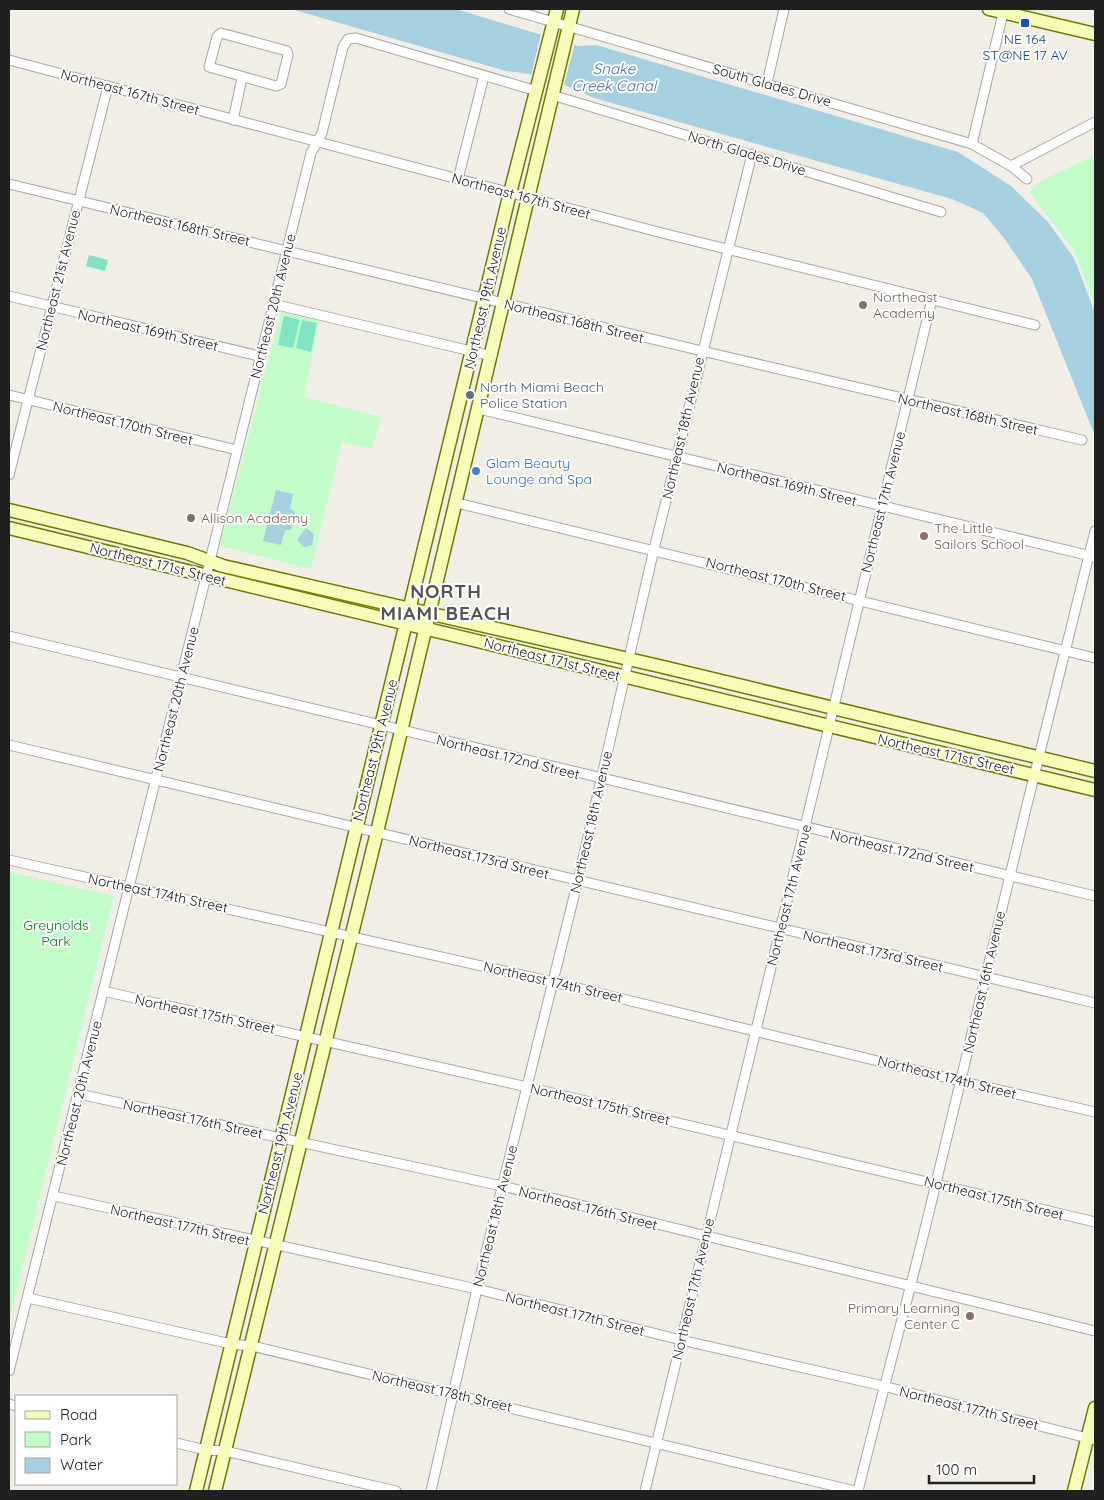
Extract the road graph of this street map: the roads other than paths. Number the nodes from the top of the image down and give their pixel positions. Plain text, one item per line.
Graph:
1 (509, 9) edge
2 (557, 9) edge
3 (573, 9) edge
4 (784, 9) edge
5 (989, 9) edge
6 (1022, 9) edge
7 (1004, 10) edge
8 (554, 22) junction
9 (569, 26) junction
10 (1095, 26) edge
11 (1095, 34) edge
12 (9, 60) edge
13 (484, 76) junction
14 (242, 78) junction
15 (767, 84) junction
16 (108, 86) junction
17 (554, 89) junction
18 (537, 91) junction
19 (233, 120) junction
20 (1095, 122) edge
21 (318, 143) junction
22 (972, 144) junction
23 (752, 154) junction
24 (1011, 166) junction
25 (458, 179) junction
26 (1026, 179) dead end
27 (9, 184) edge
28 (510, 193) junction
29 (530, 198) junction
30 (78, 201) junction
31 (941, 212) dead end
32 (727, 248) junction
33 (287, 250) junction
34 (9, 296) edge
35 (484, 299) junction
36 (932, 300) junction
37 (273, 304) junction
38 (504, 304) junction
39 (52, 307) junction
40 (1035, 325) dead end
41 (472, 351) junction
42 (702, 352) junction
43 (259, 356) junction
44 (492, 356) junction
45 (9, 395) edge
46 (28, 400) junction
47 (908, 400) junction
48 (479, 409) junction
49 (1082, 440) dead end
50 (237, 450) junction
51 (447, 457) junction
52 (677, 457) junction
53 (466, 462) junction
54 (9, 474) edge
55 (457, 503) junction
56 (882, 507) junction
57 (9, 510) edge
58 (9, 528) edge
59 (1095, 532) edge
60 (654, 549) junction
61 (1092, 556) edge
62 (209, 561) junction
63 (206, 576) junction
64 (418, 577) junction
65 (437, 582) junction
66 (860, 600) junction
67 (410, 609) junction
68 (429, 613) junction
69 (406, 624) junction
70 (425, 629) junction
71 (496, 629) junction
72 (9, 636) edge
73 (493, 645) junction
74 (578, 647) junction
75 (1066, 650) junction
76 (1095, 658) edge
77 (628, 660) junction
78 (575, 664) junction
79 (624, 677) junction
80 (181, 678) junction
81 (835, 708) junction
82 (381, 726) junction
83 (830, 726) junction
84 (400, 731) junction
85 (9, 745) edge
86 (1038, 757) junction
87 (1095, 771) edge
88 (1034, 775) junction
89 (156, 779) junction
90 (600, 779) junction
91 (1095, 790) edge
92 (356, 827) junction
93 (805, 828) junction
94 (377, 832) junction
95 (9, 860) edge
96 (1008, 877) junction
97 (578, 880) junction
98 (128, 887) junction
99 (1095, 896) edge
100 (780, 929) junction
101 (331, 931) junction
102 (351, 935) junction
103 (985, 978) junction
104 (553, 982) junction
105 (103, 992) junction
106 (1095, 1003) edge
107 (756, 1030) junction
108 (306, 1036) junction
109 (325, 1040) junction
110 (960, 1081) junction
111 (527, 1087) junction
112 (79, 1094) junction
113 (1095, 1112) edge
114 (732, 1135) junction
115 (281, 1138) junction
116 (300, 1143) junction
117 (936, 1184) junction
118 (502, 1186) junction
119 (54, 1196) junction
120 (1095, 1222) edge
121 (705, 1237) junction
122 (256, 1242) junction
123 (275, 1246) junction
124 (911, 1287) junction
125 (477, 1290) junction
126 (28, 1298) junction
127 (1095, 1331) edge
128 (681, 1340) junction
129 (231, 1344) junction
130 (252, 1346) junction
131 (9, 1371) edge
132 (883, 1386) junction
133 (454, 1394) junction
134 (1095, 1408) edge
135 (1092, 1439) edge
136 (656, 1442) junction
137 (178, 1443) edge
138 (206, 1450) junction
139 (225, 1451) junction
140 (196, 1491) edge
141 (215, 1491) edge
142 (396, 1491) edge
143 (431, 1491) edge
144 (645, 1491) edge
145 (857, 1491) edge
146 (1074, 1491) edge

1 - 8 street, South Glades Drive
2 - 8 street, Northeast 19th Avenue
3 - 9 street, Northeast 19th Avenue
4 - 15 street
5 - 7 street
6 - 10 street
7 - 11 street
7 - 22 street
8 - 9 street, South Glades Drive
8 - 18 street, Northeast 19th Avenue
9 - 15 street, South Glades Drive
9 - 17 street, Northeast 19th Avenue
12 - 16 street, Northeast 167th Street
13 - 18 street
13 - 21 street, Northeast 20th Avenue
13 - 25 street
14 - 14 street
14 - 19 street
15 - 22 street, South Glades Drive
16 - 19 street, Northeast 167th Street
16 - 30 street, Northeast 21st Avenue
17 - 23 street, North Glades Drive
17 - 29 street, Northeast 19th Avenue
18 - 28 street, Northeast 19th Avenue
19 - 21 street, Northeast 167th Street
20 - 24 street
21 - 25 street, Northeast 167th Street
21 - 33 street, Northeast 20th Avenue
22 - 24 street, South Glades Drive
23 - 31 street, North Glades Drive
23 - 32 street, Northeast 18th Avenue
24 - 26 street, South Glades Drive
25 - 28 street, Northeast 167th Street
27 - 30 street, Northeast 168th Street
28 - 29 street, Northeast 167th Street
28 - 35 street, Northeast 19th Avenue
29 - 32 street, Northeast 167th Street
29 - 38 street, Northeast 19th Avenue
30 - 33 street, Northeast 168th Street
30 - 39 street, Northeast 21st Avenue
32 - 36 street, Northeast 167th Street
32 - 42 street, Northeast 18th Avenue
33 - 35 street, Northeast 168th Street
33 - 37 street, Northeast 20th Avenue
34 - 39 street, Northeast 169th Street
35 - 38 street, Northeast 168th Street
35 - 41 street, Northeast 19th Avenue
36 - 40 street, Northeast 167th Street
36 - 47 street, Northeast 17th Avenue
37 - 41 street
37 - 43 street, Northeast 20th Avenue
38 - 42 street, Northeast 168th Street
38 - 44 street, Northeast 19th Avenue
39 - 43 street, Northeast 169th Street
39 - 46 street, Northeast 21st Avenue
41 - 44 street
41 - 51 street, Northeast 19th Avenue
42 - 47 street, Northeast 168th Street
42 - 52 street, Northeast 18th Avenue
43 - 50 street, Northeast 20th Avenue
44 - 48 street, Northeast 19th Avenue
45 - 46 street, Northeast 170th Street
46 - 50 street, Northeast 170th Street
46 - 54 street, Northeast 21st Avenue
47 - 49 street, Northeast 168th Street
47 - 56 street, Northeast 17th Avenue
48 - 52 street, Northeast 169th Street
48 - 53 street, Northeast 19th Avenue
50 - 62 street, Northeast 20th Avenue
51 - 53 street
51 - 64 street, Northeast 19th Avenue
52 - 56 street, Northeast 169th Street
52 - 60 street, Northeast 18th Avenue
53 - 55 street, Northeast 19th Avenue
55 - 60 street, Northeast 170th Street
55 - 65 street, Northeast 19th Avenue
56 - 61 street, Northeast 169th Street
56 - 66 street, Northeast 17th Avenue
57 - 62 street, Northeast 171st Street
58 - 63 street, Northeast 171st Street
59 - 61 street, Northeast 16th Avenue
60 - 66 street, Northeast 170th Street
60 - 77 street, Northeast 18th Avenue
61 - 75 street, Northeast 16th Avenue
62 - 63 street, Northeast 20th Avenue
62 - 67 street, Northeast 171st Street
63 - 69 street, Northeast 171st Street
63 - 80 street, Northeast 20th Avenue
64 - 65 street
64 - 67 street, Northeast 19th Avenue
65 - 68 street, Northeast 19th Avenue
66 - 75 street, Northeast 170th Street
66 - 81 street, Northeast 17th Avenue
67 - 68 street, Northeast 171st Street
67 - 69 street, Northeast 19th Avenue
68 - 70 street, Northeast 19th Avenue
68 - 71 street, Northeast 171st Street
69 - 70 street, Northeast 171st Street
69 - 82 street, Northeast 19th Avenue
70 - 73 street, Northeast 171st Street
70 - 84 street, Northeast 19th Avenue
71 - 73 street
71 - 74 street, Northeast 171st Street
72 - 80 street, Northeast 172nd Street
73 - 78 street, Northeast 171st Street
74 - 77 street, Northeast 171st Street
74 - 78 street
75 - 76 street, Northeast 170th Street
75 - 86 street, Northeast 16th Avenue
77 - 79 street, Northeast 18th Avenue
77 - 81 street, Northeast 171st Street
78 - 79 street, Northeast 171st Street
79 - 83 street, Northeast 171st Street
79 - 90 street, Northeast 18th Avenue
80 - 82 street, Northeast 172nd Street
80 - 89 street, Northeast 20th Avenue
81 - 83 street, Northeast 17th Avenue
81 - 86 street, Northeast 171st Street
82 - 84 street, Northeast 172nd Street
82 - 92 street, Northeast 19th Avenue
83 - 88 street, Northeast 171st Street
83 - 93 street, Northeast 17th Avenue
84 - 90 street, Northeast 172nd Street
84 - 94 street, Northeast 19th Avenue
85 - 89 street, Northeast 173rd Street
86 - 87 street, Northeast 171st Street
86 - 88 street, Northeast 16th Avenue
88 - 91 street, Northeast 171st Street
88 - 96 street, Northeast 16th Avenue
89 - 92 street, Northeast 173rd Street
89 - 98 street, Northeast 20th Avenue
90 - 93 street, Northeast 172nd Street
90 - 97 street, Northeast 18th Avenue
92 - 94 street, Northeast 173rd Street
92 - 101 street, Northeast 19th Avenue
93 - 96 street, Northeast 172nd Street
93 - 100 street, Northeast 17th Avenue
94 - 97 street, Northeast 173rd Street
94 - 102 street, Northeast 19th Avenue
95 - 98 street, Northeast 174th Street
96 - 99 street, Northeast 172nd Street
96 - 103 street, Northeast 16th Avenue
97 - 100 street, Northeast 173rd Street
97 - 104 street, Northeast 18th Avenue
98 - 101 street, Northeast 174th Street
98 - 105 street, Northeast 20th Avenue
100 - 103 street, Northeast 173rd Street
100 - 107 street, Northeast 17th Avenue
101 - 102 street, Northeast 174th Street
101 - 108 street, Northeast 19th Avenue
102 - 104 street, Northeast 174th Street
102 - 109 street, Northeast 19th Avenue
103 - 106 street, Northeast 173rd Street
103 - 110 street, Northeast 16th Avenue
104 - 107 street, Northeast 174th Street
104 - 111 street, Northeast 18th Avenue
105 - 108 street, Northeast 175th Street
105 - 112 street, Northeast 20th Avenue
107 - 110 street, Northeast 174th Street
107 - 114 street, Northeast 17th Avenue
108 - 109 street, Northeast 175th Street
108 - 115 street, Northeast 19th Avenue
109 - 111 street, Northeast 175th Street
109 - 116 street, Northeast 19th Avenue
110 - 113 street, Northeast 174th Street
110 - 117 street, Northeast 16th Avenue
111 - 114 street, Northeast 175th Street
111 - 118 street, Northeast 18th Avenue
112 - 115 street, Northeast 176th Street
112 - 119 street, Northeast 20th Avenue
114 - 117 street, Northeast 175th Street
114 - 121 street, Northeast 17th Avenue
115 - 116 street, Northeast 176th Street
115 - 122 street, Northeast 19th Avenue
116 - 118 street, Northeast 176th Street
116 - 123 street, Northeast 19th Avenue
117 - 120 street, Northeast 175th Street
117 - 124 street, Northeast 16th Avenue
118 - 121 street, Northeast 176th Street
118 - 125 street, Northeast 18th Avenue
119 - 122 street, Northeast 177th Street
119 - 126 street, Northeast 20th Avenue
121 - 124 street, Northeast 176th Street
121 - 128 street, Northeast 17th Avenue
122 - 123 street, Northeast 177th Street
122 - 129 street, Northeast 19th Avenue
123 - 125 street, Northeast 177th Street
123 - 130 street, Northeast 19th Avenue
124 - 127 street, Northeast 176th Street
124 - 132 street, Northeast 16th Avenue
125 - 128 street, Northeast 177th Street
125 - 133 street, Northeast 18th Avenue
126 - 129 street, Northeast 178th Street
126 - 131 street, Northeast 20th Avenue
128 - 132 street, Northeast 177th Street
128 - 136 street, Northeast 17th Avenue
129 - 130 street, Northeast 178th Street
129 - 138 street, Northeast 19th Avenue
130 - 133 street, Northeast 178th Street
130 - 139 street, Northeast 19th Avenue
132 - 135 street, Northeast 177th Street
132 - 145 street, Northeast 16th Avenue
133 - 136 street, Northeast 178th Street
133 - 143 street, Northeast 18th Avenue
134 - 135 street
135 - 146 street
136 - 144 street, Northeast 17th Avenue
136 - 145 street, Northeast 178th Street
137 - 138 street
138 - 139 street
138 - 140 street, Northeast 19th Avenue
139 - 141 street, Northeast 19th Avenue
139 - 142 street

